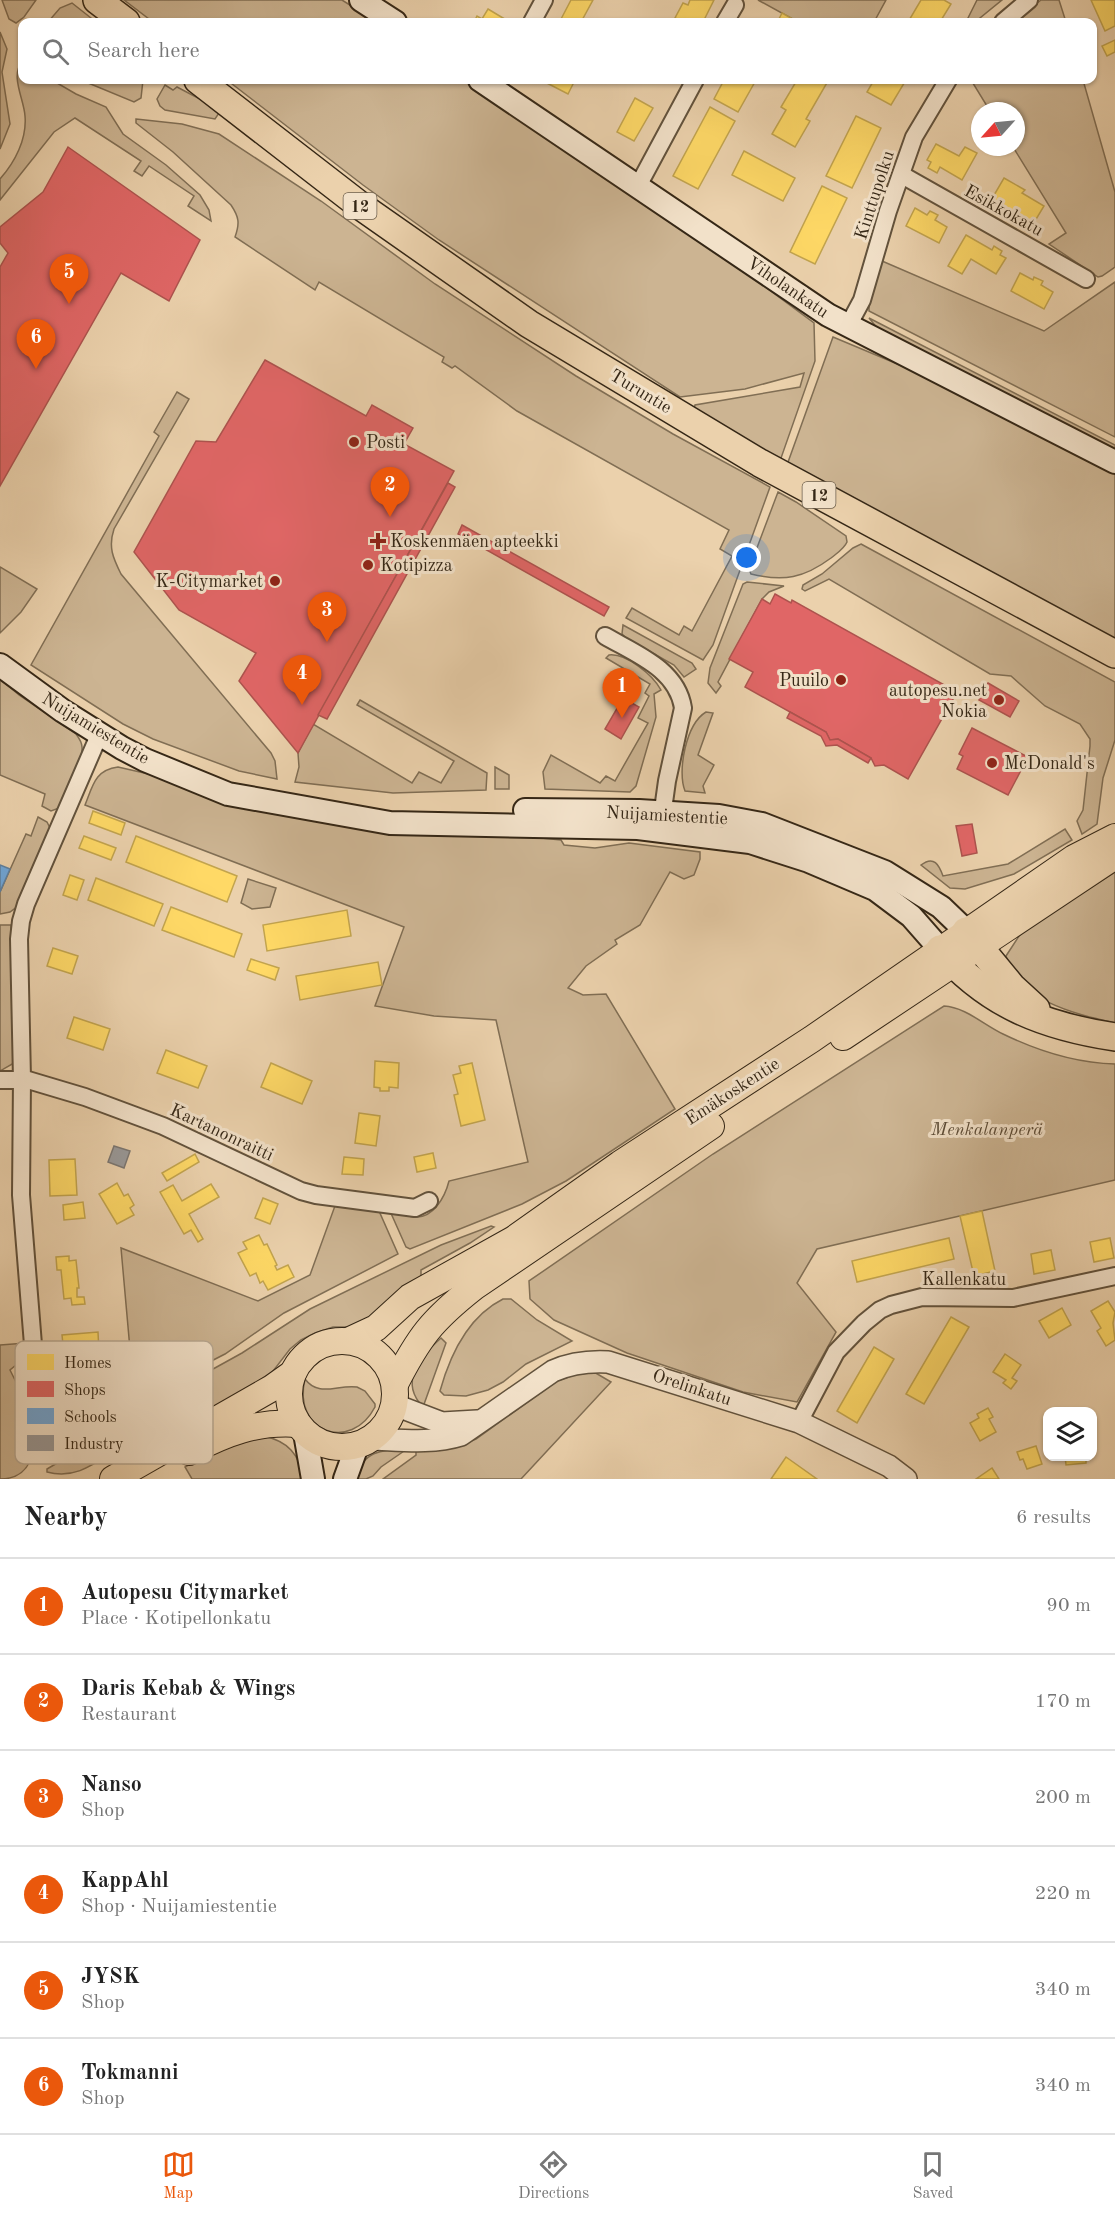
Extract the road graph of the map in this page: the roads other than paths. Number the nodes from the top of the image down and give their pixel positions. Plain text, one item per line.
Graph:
1 (97, 0) edge
2 (544, 0) edge
3 (1029, 0) edge
4 (365, 1) edge
5 (735, 5) dead end
6 (121, 18) edge
7 (389, 18) edge
8 (534, 18) edge
9 (728, 18) edge
10 (1008, 18) edge
11 (203, 84) edge
12 (493, 84) edge
13 (693, 84) edge
14 (946, 84) edge
15 (902, 174) junction
16 (638, 186) junction
17 (1086, 279) dead end
18 (848, 326) junction
19 (1115, 462) edge
20 (605, 636) dead end
21 (1115, 654) edge
22 (0, 665) edge
23 (100, 734) junction
24 (661, 822) junction
25 (1115, 837) edge
26 (1115, 855) edge
27 (972, 938) junction
28 (947, 956) junction
29 (1053, 1023) junction
30 (1115, 1037) edge
31 (22, 1079) junction
32 (0, 1080) edge
33 (429, 1201) dead end
34 (1115, 1276) edge
35 (33, 1341) edge
36 (348, 1341) junction
37 (293, 1373) junction
38 (395, 1394) junction
39 (478, 1421) junction
40 (213, 1422) edge
41 (799, 1422) junction
42 (302, 1429) junction
43 (213, 1441) edge
44 (364, 1442) junction
45 (139, 1464) edge
46 (169, 1464) edge
47 (113, 1479) edge
48 (142, 1479) edge
49 (314, 1479) edge
50 (345, 1479) edge
51 (906, 1479) edge

1 - 6 highway
2 - 8 street
3 - 10 street
4 - 7 main road
5 - 9 street
11 - 21 highway, Turuntie / 12
12 - 16 main road, Viholankatu
13 - 16 street
14 - 15 street, Kinttupolku
15 - 17 street, Esikkokatu
15 - 18 street, Kinttupolku
16 - 18 main road, Viholankatu
18 - 19 main road, Viholankatu
20 - 24 street
22 - 23 main road, Nuijamiestentie
23 - 24 main road, Nuijamiestentie
23 - 31 street
24 - 27 main road, Nuijamiestentie
24 - 28 main road, Nuijamiestentie
25 - 27 main road, Emäkoskentie
26 - 27 main road, Emäkoskentie
27 - 28 main road, Emäkoskentie
27 - 29 highway
28 - 29 highway
28 - 36 main road, Emäkoskentie
28 - 38 main road, Emäkoskentie
29 - 30 highway
31 - 32 street, Kartanonraitti
31 - 33 street, Kartanonraitti
31 - 35 street
34 - 41 street, Kallenkatu
36 - 37 main road
36 - 38 main road
37 - 40 main road
37 - 42 main road
38 - 39 street
38 - 44 main road
39 - 41 street, Orelinkatu
39 - 44 street, Orelinkatu
41 - 51 street, Orelinkatu
42 - 43 main road
42 - 44 main road
42 - 49 main road
44 - 50 main road
45 - 47 main road
46 - 48 main road

